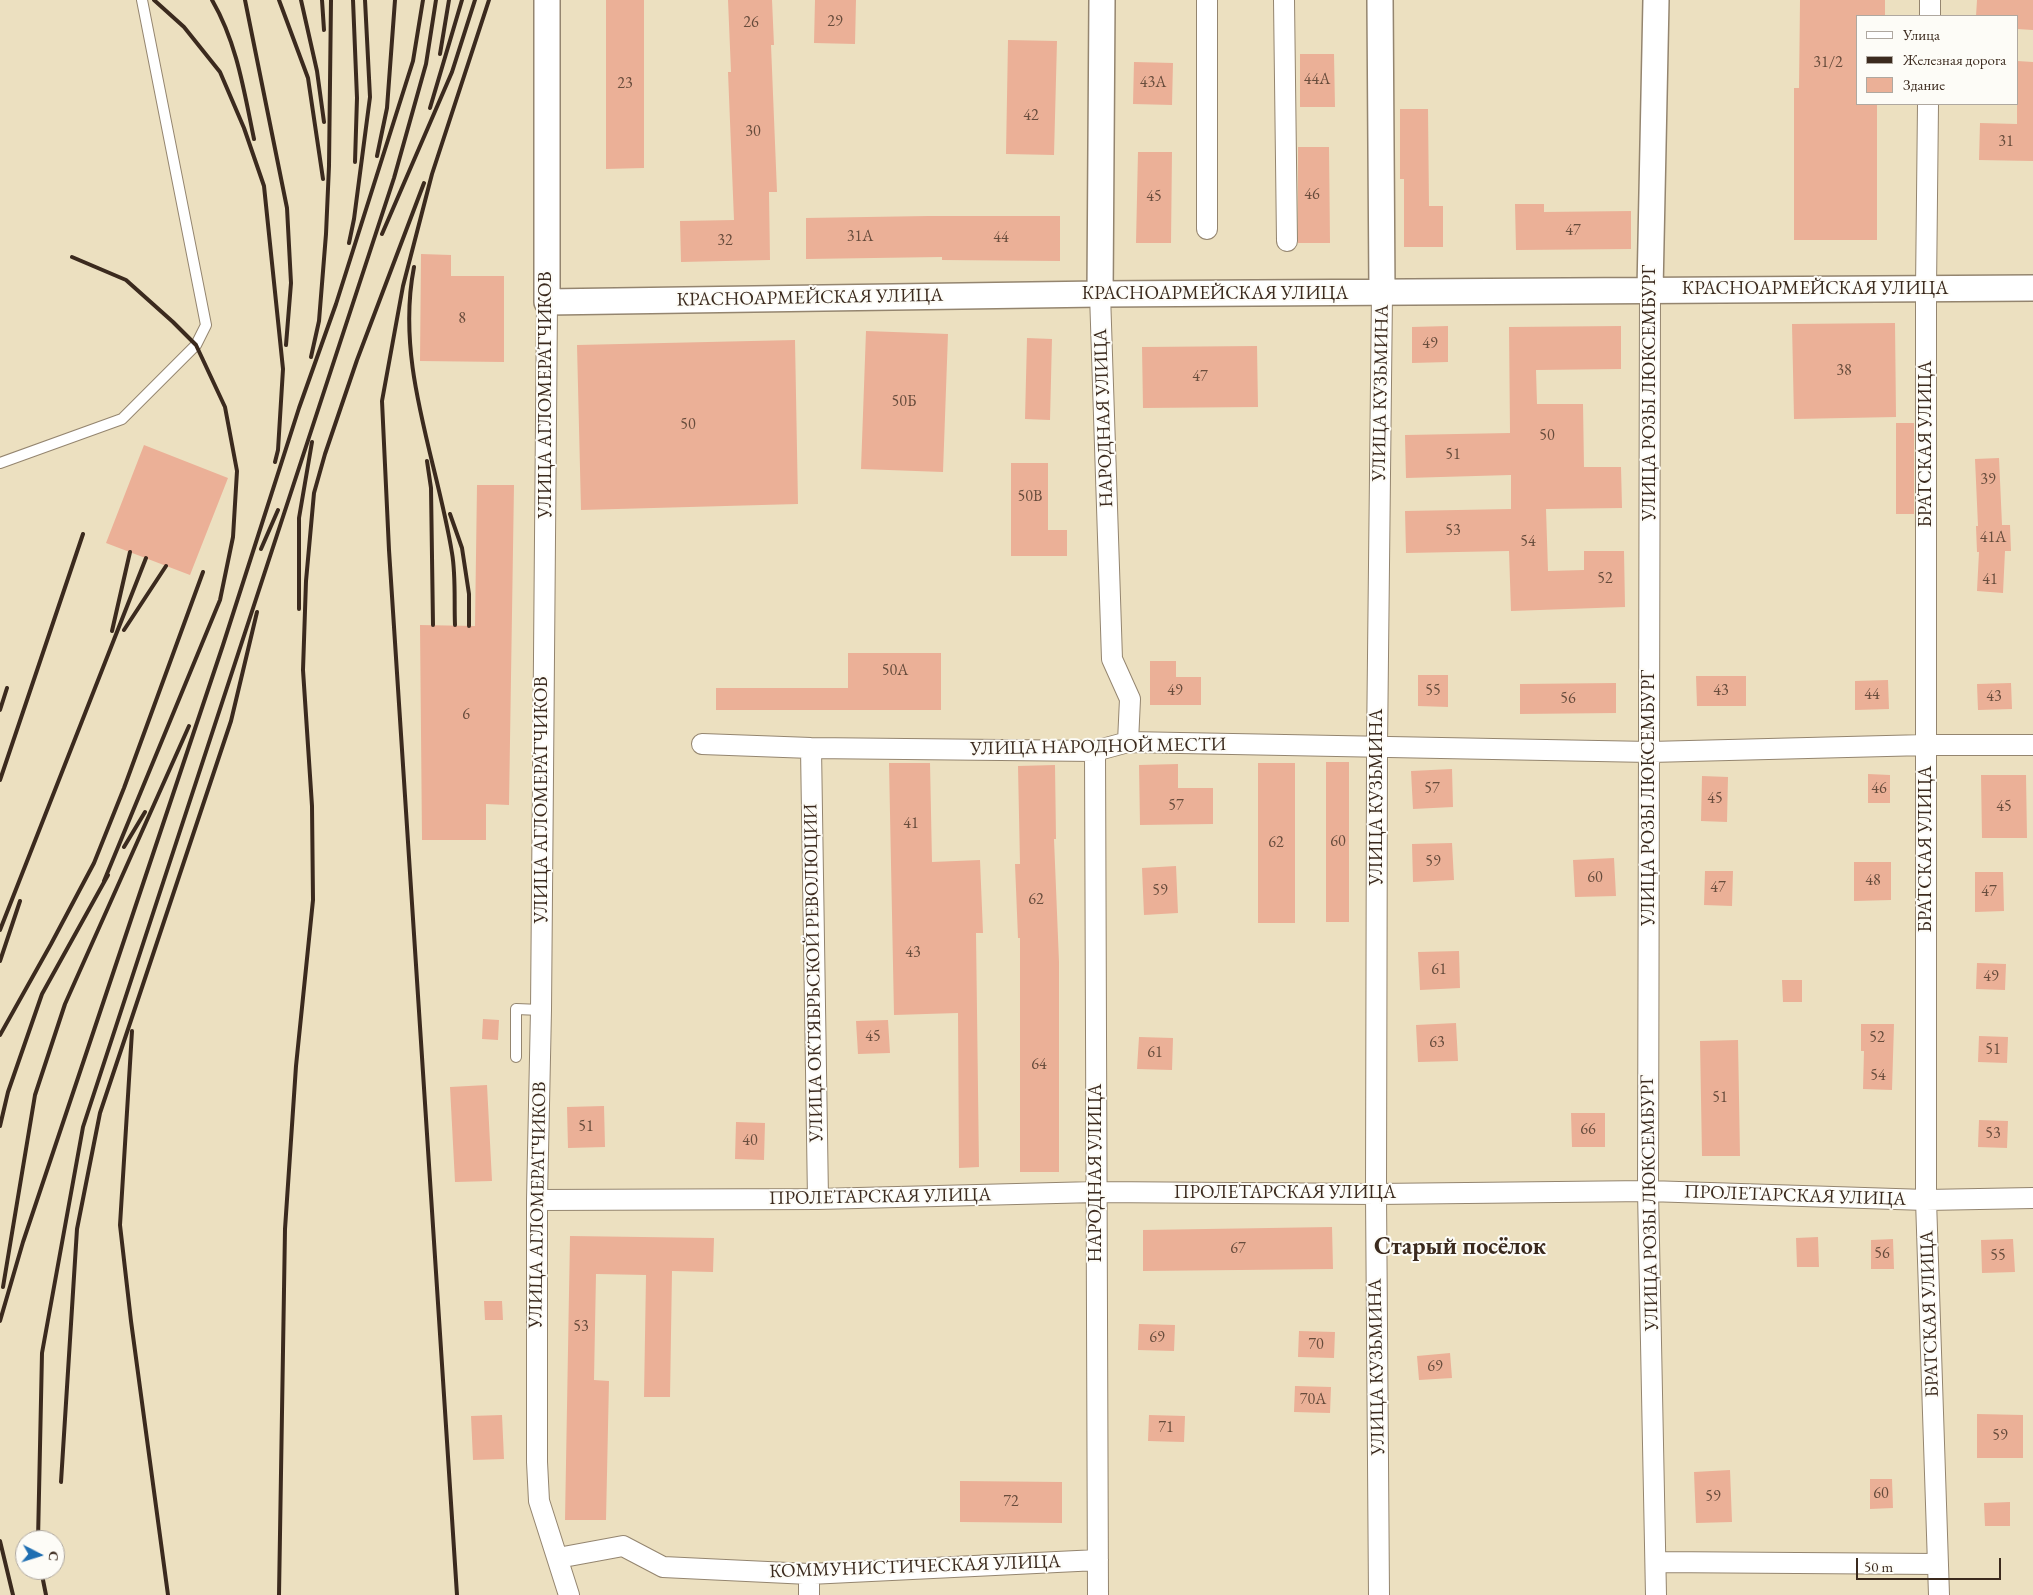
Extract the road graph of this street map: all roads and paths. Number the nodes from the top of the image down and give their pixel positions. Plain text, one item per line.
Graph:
1 (142, 0) edge
2 (546, 0) edge
3 (1102, 0) edge
4 (1207, 0) edge
5 (1284, 0) edge
6 (1380, 0) edge
7 (1656, 0) edge
8 (1930, 0) edge
9 (1930, 15) edge
10 (1928, 105) edge
11 (1207, 229) dead end
12 (1287, 241) dead end
13 (1926, 288) junction
14 (2033, 288) edge
15 (1650, 290) junction
16 (1382, 292) junction
17 (1100, 294) junction
18 (547, 302) junction
19 (0, 463) edge
20 (1128, 742) junction
21 (702, 744) dead end
22 (1926, 745) junction
23 (2033, 745) edge
24 (1377, 747) junction
25 (811, 748) junction
26 (1096, 751) junction
27 (1650, 752) junction
28 (541, 1010) junction
29 (516, 1057) dead end
30 (1648, 1191) junction
31 (1096, 1192) junction
32 (1376, 1194) junction
33 (2033, 1198) edge
34 (818, 1199) junction
35 (537, 1200) junction
36 (1926, 1200) junction
37 (558, 1558) junction
38 (1098, 1560) junction
39 (1656, 1562) junction
40 (1938, 1564) junction
41 (809, 1574) junction
42 (569, 1595) edge
43 (809, 1595) edge
44 (1098, 1595) edge
45 (1379, 1595) edge
46 (1656, 1595) edge
47 (1939, 1595) edge

1 - 19 lane
2 - 18 street, УЛИЦА АГЛОМЕРАТЧИКОВ
3 - 17 street, НАРОДНАЯ УЛИЦА
4 - 11 street
5 - 12 street
6 - 16 street, УЛИЦА КУЗЬМИНА
7 - 15 street, УЛИЦА РОЗЫ ЛЮКСЕМБУРГ
8 - 9 street
10 - 13 street, БРАТСКАЯ УЛИЦА
13 - 14 street, КРАСНОАРМЕЙСКАЯ УЛИЦА
13 - 15 street, КРАСНОАРМЕЙСКАЯ УЛИЦА
13 - 22 street, БРАТСКАЯ УЛИЦА
15 - 16 street, КРАСНОАРМЕЙСКАЯ УЛИЦА
15 - 27 street, УЛИЦА РОЗЫ ЛЮКСЕМБУРГ
16 - 17 street, КРАСНОАРМЕЙСКАЯ УЛИЦА
16 - 24 street, УЛИЦА КУЗЬМИНА
17 - 18 street, КРАСНОАРМЕЙСКАЯ УЛИЦА
17 - 20 street, НАРОДНАЯ УЛИЦА
18 - 28 street, УЛИЦА АГЛОМЕРАТЧИКОВ
20 - 24 street, УЛИЦА НАРОДНОЙ МЕСТИ
20 - 26 street, УЛИЦА НАРОДНОЙ МЕСТИ
21 - 25 street, УЛИЦА НАРОДНОЙ МЕСТИ
22 - 23 street, УЛИЦА НАРОДНОЙ МЕСТИ
22 - 27 street, УЛИЦА НАРОДНОЙ МЕСТИ
22 - 36 street, БРАТСКАЯ УЛИЦА
24 - 27 street, УЛИЦА НАРОДНОЙ МЕСТИ
24 - 32 street, УЛИЦА КУЗЬМИНА
25 - 26 street, УЛИЦА НАРОДНОЙ МЕСТИ
25 - 34 street, УЛИЦА ОКТЯБРЬСКОЙ РЕВОЛЮЦИИ
26 - 31 street, НАРОДНАЯ УЛИЦА
27 - 30 street, УЛИЦА РОЗЫ ЛЮКСЕМБУРГ
28 - 29 lane
28 - 35 street, УЛИЦА АГЛОМЕРАТЧИКОВ
30 - 32 street, ПРОЛЕТАРСКАЯ УЛИЦА
30 - 36 street, ПРОЛЕТАРСКАЯ УЛИЦА
30 - 39 street, УЛИЦА РОЗЫ ЛЮКСЕМБУРГ
31 - 32 street, ПРОЛЕТАРСКАЯ УЛИЦА
31 - 34 street, ПРОЛЕТАРСКАЯ УЛИЦА
31 - 38 street, НАРОДНАЯ УЛИЦА
32 - 45 street, УЛИЦА КУЗЬМИНА
33 - 36 street, ПРОЛЕТАРСКАЯ УЛИЦА
34 - 35 street, ПРОЛЕТАРСКАЯ УЛИЦА
35 - 37 street, УЛИЦА АГЛОМЕРАТЧИКОВ
36 - 40 street, БРАТСКАЯ УЛИЦА
37 - 41 street, КОММУНИСТИЧЕСКАЯ УЛИЦА
37 - 42 street, УЛИЦА АГЛОМЕРАТЧИКОВ
38 - 41 street, КОММУНИСТИЧЕСКАЯ УЛИЦА
38 - 44 street, НАРОДНАЯ УЛИЦА
39 - 40 street
39 - 46 street, УЛИЦА РОЗЫ ЛЮКСЕМБУРГ
40 - 47 street, БРАТСКАЯ УЛИЦА
41 - 43 street

